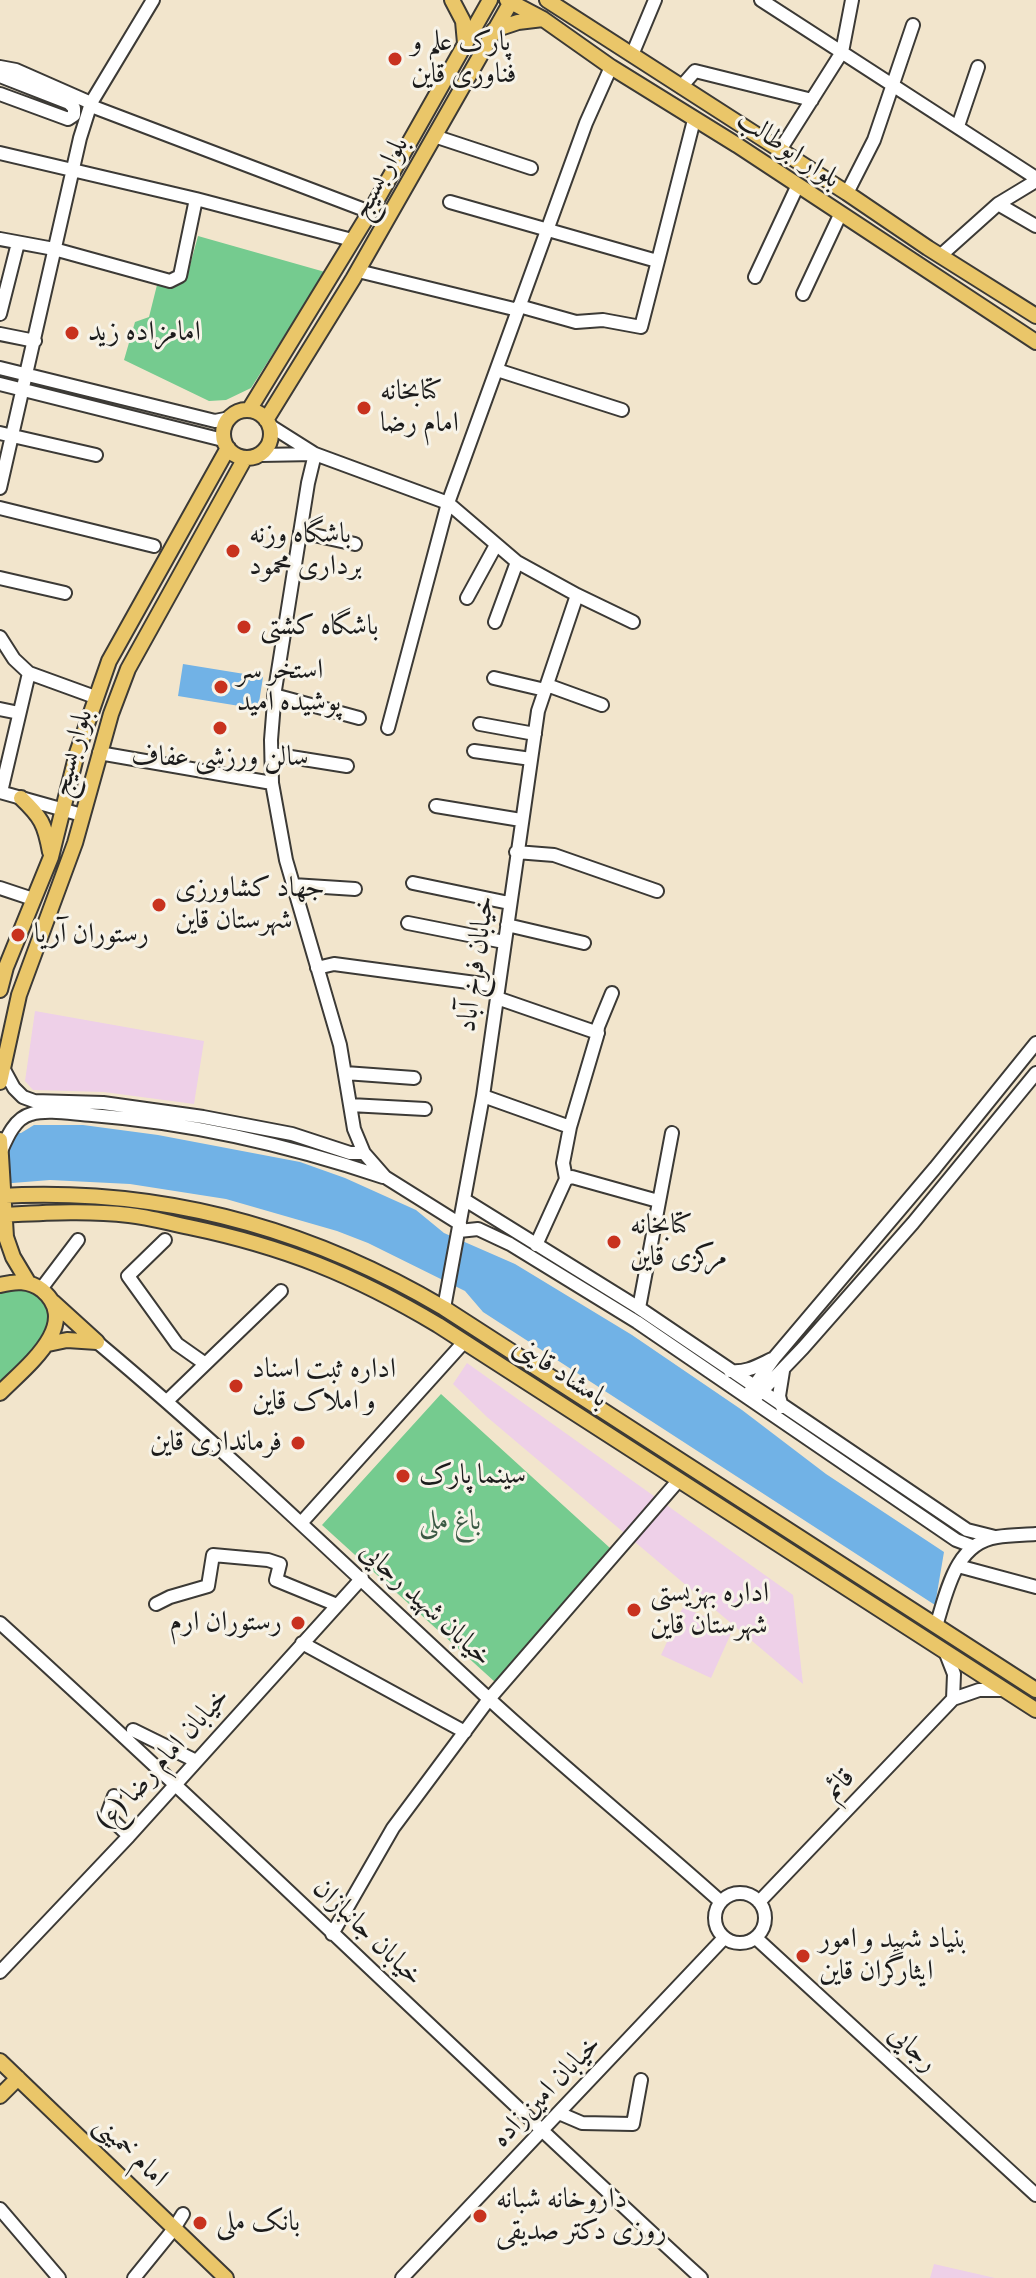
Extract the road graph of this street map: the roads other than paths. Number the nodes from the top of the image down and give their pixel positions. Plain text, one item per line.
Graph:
1 (153, 0) edge
2 (452, 0) edge
3 (490, 0) edge
4 (510, 0) edge
5 (655, 0) edge
6 (761, 0) edge
7 (852, 0) edge
8 (551, 1) edge
9 (543, 19) junction
10 (913, 25) dead end
11 (494, 30) junction
12 (465, 43) junction
13 (842, 52) junction
14 (632, 55) junction
15 (0, 67) edge
16 (611, 67) junction
17 (978, 67) dead end
18 (0, 76) edge
19 (895, 85) junction
20 (681, 87) junction
21 (0, 94) edge
22 (812, 100) junction
23 (91, 104) junction
24 (694, 120) junction
25 (958, 126) junction
26 (749, 130) junction
27 (434, 136) junction
28 (737, 145) junction
29 (780, 150) junction
30 (6, 155) edge
31 (531, 168) dead end
32 (73, 171) junction
33 (1036, 180) edge
34 (797, 187) junction
35 (847, 193) junction
36 (196, 199) junction
37 (450, 202) dead end
38 (998, 204) junction
39 (370, 212) junction
40 (840, 215) junction
41 (1036, 226) edge
42 (547, 229) junction
43 (0, 239) edge
44 (352, 240) junction
45 (18, 243) junction
46 (54, 249) junction
47 (934, 252) junction
48 (657, 261) junction
49 (917, 265) junction
50 (358, 271) junction
51 (755, 277) dead end
52 (803, 294) dead end
53 (518, 308) junction
54 (0, 314) edge
55 (1036, 316) edge
56 (0, 334) edge
57 (35, 341) junction
58 (1036, 342) edge
59 (0, 368) edge
60 (497, 370) junction
61 (27, 375) junction
62 (0, 384) edge
63 (23, 390) junction
64 (249, 410) junction
65 (622, 410) dead end
66 (230, 418) junction
67 (267, 423) junction
68 (6, 435) edge
69 (226, 444) junction
70 (315, 454) junction
71 (96, 455) dead end
72 (252, 457) junction
73 (0, 488) edge
74 (448, 503) junction
75 (0, 508) edge
76 (300, 532) junction
77 (355, 544) dead end
78 (496, 545) junction
79 (154, 546) dead end
80 (517, 562) junction
81 (0, 578) edge
82 (65, 593) dead end
83 (577, 595) junction
84 (467, 598) dead end
85 (495, 622) dead end
86 (633, 622) dead end
87 (0, 637) edge
88 (29, 673) junction
89 (494, 678) dead end
90 (546, 688) junction
91 (274, 695) junction
92 (95, 697) junction
93 (602, 705) dead end
94 (0, 709) edge
95 (19, 713) junction
96 (359, 718) dead end
97 (480, 724) dead end
98 (388, 728) dead end
99 (535, 734) junction
100 (474, 751) dead end
101 (99, 753) junction
102 (272, 754) junction
103 (531, 759) junction
104 (347, 766) dead end
105 (272, 783) junction
106 (0, 792) edge
107 (21, 798) junction
108 (436, 806) dead end
109 (64, 810) junction
110 (82, 815) junction
111 (521, 820) junction
112 (516, 852) junction
113 (51, 857) junction
114 (413, 883) dead end
115 (293, 885) junction
116 (0, 888) edge
117 (355, 889) dead end
118 (657, 891) dead end
119 (33, 899) junction
120 (509, 903) junction
121 (408, 923) dead end
122 (507, 925) junction
123 (504, 942) junction
124 (584, 943) dead end
125 (3, 967) edge
126 (317, 968) junction
127 (0, 990) edge
128 (498, 992) junction
129 (612, 993) dead end
130 (598, 1033) junction
131 (1036, 1043) edge
132 (345, 1073) junction
133 (1036, 1073) edge
134 (1, 1074) edge
135 (414, 1078) dead end
136 (483, 1096) junction
137 (350, 1105) junction
138 (425, 1109) dead end
139 (37, 1110) junction
140 (570, 1127) junction
141 (672, 1133) dead end
142 (1, 1145) edge
143 (364, 1153) junction
144 (385, 1177) junction
145 (566, 1179) junction
146 (2, 1196) edge
147 (99, 1197) junction
148 (465, 1200) junction
149 (658, 1201) junction
150 (98, 1212) junction
151 (3, 1215) edge
152 (460, 1227) junction
153 (78, 1240) dead end
154 (165, 1240) dead end
155 (536, 1245) junction
156 (0, 1285) edge
157 (40, 1291) junction
158 (281, 1291) dead end
159 (444, 1308) junction
160 (639, 1308) junction
161 (97, 1342) junction
162 (464, 1342) junction
163 (48, 1344) junction
164 (775, 1357) junction
165 (204, 1363) junction
166 (784, 1369) junction
167 (730, 1371) junction
168 (0, 1393) edge
169 (753, 1394) junction
170 (167, 1401) junction
171 (782, 1407) junction
172 (678, 1481) junction
173 (771, 1520) junction
174 (302, 1522) junction
175 (762, 1534) junction
176 (1036, 1534) edge
177 (995, 1537) junction
178 (972, 1546) junction
179 (958, 1566) junction
180 (362, 1578) junction
181 (1036, 1587) edge
182 (156, 1604) dead end
183 (337, 1605) junction
184 (0, 1623) edge
185 (936, 1626) junction
186 (302, 1643) junction
187 (945, 1651) junction
188 (1005, 1690) junction
189 (1036, 1690) edge
190 (489, 1699) junction
191 (953, 1699) junction
192 (1036, 1710) edge
193 (133, 1730) dead end
194 (465, 1732) junction
195 (196, 1761) junction
196 (174, 1785) junction
197 (114, 1796) dead end
198 (129, 1836) junction
199 (721, 1902) junction
200 (759, 1902) junction
201 (332, 1934) junction
202 (724, 1938) junction
203 (756, 1938) junction
204 (0, 1972) edge
205 (0, 2061) edge
206 (18, 2078) junction
207 (641, 2080) dead end
208 (0, 2096) edge
209 (561, 2114) junction
210 (543, 2130) junction
211 (1036, 2195) edge
212 (0, 2209) edge
213 (183, 2214) dead end
214 (173, 2230) junction
215 (59, 2278) edge
216 (134, 2278) edge
217 (226, 2278) edge
218 (402, 2278) edge
219 (701, 2278) edge

1 - 23 street
2 - 12 main road
3 - 12 main road, بلوار بسیج
4 - 9 main road, بلوار ابوطالب
4 - 11 main road, بلوار بسیج
5 - 14 street
6 - 13 street
7 - 13 street
8 - 14 main road, بلوار ابوطالب
9 - 11 main road
9 - 16 main road, بلوار ابوطالب
10 - 19 street
11 - 27 main road, بلوار بسیج
12 - 39 main road, بلوار بسیج
13 - 19 street
13 - 22 street
14 - 20 main road, بلوار ابوطالب
15 - 23 street
16 - 24 main road, بلوار ابوطالب
16 - 42 street
17 - 25 street
18 - 21 street
19 - 25 street
19 - 35 street
20 - 22 street
20 - 26 main road, بلوار ابوطالب
22 - 29 street
23 - 32 street
23 - 39 street
24 - 28 main road, بلوار ابوطالب
24 - 48 street
25 - 33 street
26 - 28 street
26 - 29 main road, بلوار ابوطالب
27 - 31 street
27 - 50 main road, بلوار بسیج
28 - 34 main road, بلوار ابوطالب
29 - 35 main road, بلوار ابوطالب
30 - 32 street
32 - 36 street
32 - 46 street
33 - 38 street
34 - 40 main road, بلوار ابوطالب
34 - 51 street
35 - 47 main road, بلوار ابوطالب
36 - 44 street
36 - 46 street
37 - 42 street
38 - 41 street
38 - 47 street
39 - 44 main road, بلوار بسیج
40 - 49 main road, بلوار ابوطالب
40 - 52 street
42 - 48 street
42 - 53 street
43 - 45 street
44 - 64 main road, بلوار بسیج
45 - 46 street
45 - 54 street
46 - 57 street
47 - 49 street
47 - 55 main road, بلوار ابوطالب
48 - 53 street
49 - 58 main road, بلوار ابوطالب
50 - 53 street
50 - 67 main road, بلوار بسیج
53 - 60 street
56 - 57 street
57 - 61 street
59 - 61 street
60 - 65 street
60 - 74 street
61 - 63 street
61 - 66 street
62 - 63 street
63 - 68 street
63 - 69 street
64 - 66 main road
64 - 67 main road
66 - 69 main road
67 - 70 street
67 - 72 main road
68 - 71 street
68 - 73 street
69 - 72 main road
69 - 92 main road, بلوار بسیج
70 - 72 street
70 - 74 street
70 - 76 street
72 - 101 main road, بلوار بسیج
74 - 78 street
74 - 98 street
75 - 79 street
76 - 77 street
76 - 91 street
78 - 80 street
78 - 84 street
80 - 83 street
80 - 85 street
81 - 82 street
83 - 86 street
83 - 90 street, خیابان فرخ آباد
87 - 88 street
88 - 92 street
88 - 95 street
89 - 90 street
90 - 93 street
90 - 99 street, خیابان فرخ آباد
91 - 96 street
91 - 102 street
92 - 109 main road, بلوار بسیج
94 - 95 street
95 - 106 street
97 - 99 street
99 - 103 street, خیابان فرخ آباد
100 - 103 street
101 - 105 street
101 - 110 main road, بلوار بسیج
102 - 104 street
102 - 105 street
103 - 111 street, خیابان فرخ آباد
105 - 115 street
106 - 107 street
107 - 109 street
107 - 113 main road
108 - 111 street
109 - 110 street
109 - 113 main road, بلوار بسیج
110 - 134 main road, بلوار بسیج
111 - 112 street, خیابان فرخ آباد
112 - 118 street
112 - 120 street, خیابان فرخ آباد
113 - 119 main road, بلوار بسیج
114 - 120 street
115 - 117 street
115 - 126 street
116 - 119 street
119 - 125 main road, بلوار بسیج
120 - 122 street, خیابان فرخ آباد
121 - 123 street
122 - 123 street, خیابان فرخ آباد
122 - 124 street
123 - 128 street, خیابان فرخ آباد
125 - 127 main road, بلوار بسیج
126 - 128 street
126 - 132 street
128 - 130 street
128 - 136 street, خیابان فرخ آباد
129 - 130 street
130 - 140 street
131 - 164 street
132 - 135 street
132 - 137 street
133 - 166 street
134 - 139 street
136 - 140 street
136 - 148 street, خیابان فرخ آباد
137 - 138 street
137 - 143 street
139 - 142 street
139 - 143 street
139 - 144 street
140 - 145 street
141 - 149 street
142 - 146 main road
143 - 144 street
144 - 152 street
145 - 149 street
145 - 155 street
146 - 147 main road, بامشاد قاینی
146 - 151 main road
147 - 150 main road
147 - 159 main road, بامشاد قاینی
148 - 152 street, خیابان فرخ آباد
148 - 155 street
149 - 160 street
150 - 151 main road, بامشاد قاینی
150 - 162 main road, بامشاد قاینی
151 - 157 main road
152 - 159 street, خیابان فرخ آباد
152 - 169 street
153 - 157 street
154 - 165 street
155 - 160 street
156 - 157 main road
157 - 161 main road
157 - 163 main road
158 - 165 street
159 - 173 main road, بامشاد قاینی
160 - 167 street
161 - 163 main road
161 - 170 street, خیابان شهید رجایی
162 - 172 main road, بامشاد قاینی
162 - 174 street
163 - 168 main road
164 - 167 street
164 - 169 street
165 - 170 street
166 - 169 street
166 - 171 street
167 - 169 street
169 - 171 street
169 - 178 street
170 - 174 street, خیابان شهید رجایی
171 - 177 street
172 - 175 main road, بامشاد قاینی
172 - 190 street
173 - 175 main road
173 - 185 main road, بامشاد قاینی
174 - 180 street, خیابان شهید رجایی
175 - 187 main road, بامشاد قاینی
176 - 177 street
177 - 178 street
178 - 179 street
179 - 181 street
179 - 185 street
180 - 183 street, خیابان امام رضا (ع)
180 - 190 street, خیابان شهید رجایی
182 - 183 street
183 - 186 street, خیابان امام رضا (ع)
184 - 196 street, خیابان جانبازان
185 - 189 main road, بامشاد قاینی
186 - 194 street
186 - 195 street, خیابان امام رضا (ع)
187 - 188 main road, بامشاد قاینی
187 - 191 street
188 - 191 street
188 - 192 main road, بامشاد قاینی
190 - 194 street
190 - 199 street, خیابان شهید رجایی
191 - 200 street, قائم
193 - 195 street
194 - 201 street
195 - 196 street, خیابان امام رضا (ع)
196 - 198 street, خیابان امام رضا (ع)
196 - 201 street, خیابان جانبازان
197 - 198 street
198 - 204 street, خیابان امام رضا (ع)
199 - 200 street
199 - 202 street
200 - 203 street
201 - 210 street, خیابان جانبازان
202 - 203 street
202 - 209 street, خیابان امین‌زاده
203 - 211 street, رجایی
205 - 206 main road, امام خمینی
206 - 208 main road
206 - 214 main road, امام خمینی
207 - 209 street
209 - 210 street, خیابان امین‌زاده
210 - 218 street, خیابان امین‌زاده
210 - 219 street, خیابان جانبازان
212 - 215 street
213 - 214 street
214 - 216 street
214 - 217 main road, امام خمینی

